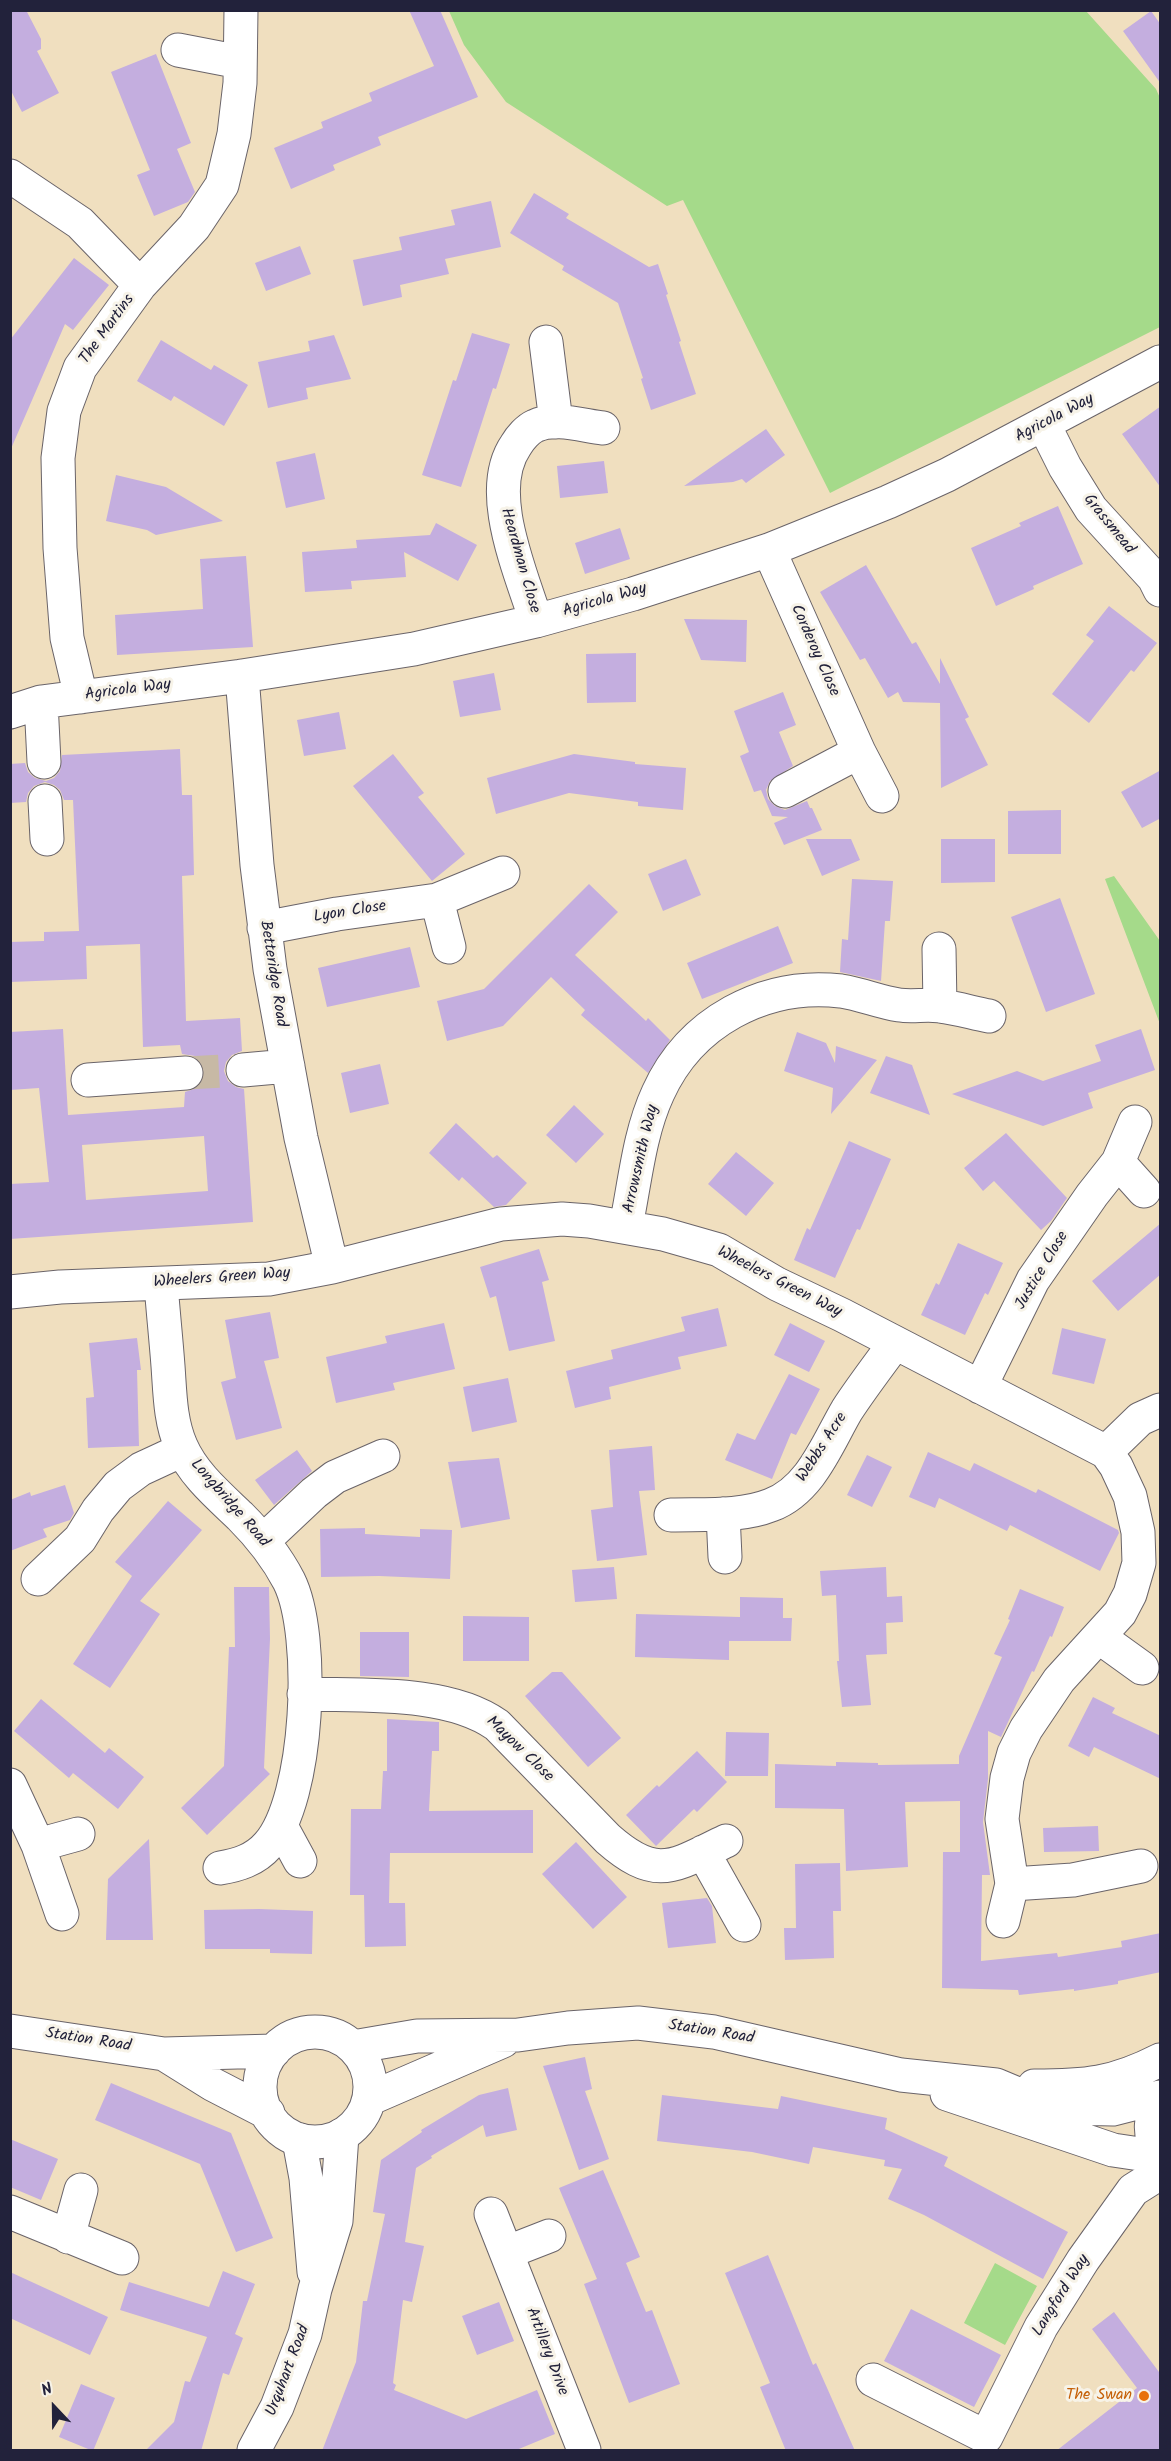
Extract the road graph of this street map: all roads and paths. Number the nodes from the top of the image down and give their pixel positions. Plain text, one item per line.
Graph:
1 (241, 10) edge
2 (178, 50) dead end
3 (240, 62) junction
4 (10, 176) edge
5 (140, 285) junction
6 (546, 342) dead end
7 (1161, 362) edge
8 (556, 422) junction
9 (1044, 425) junction
10 (603, 428) dead end
11 (768, 550) junction
12 (1161, 590) edge
13 (536, 621) junction
14 (242, 676) junction
15 (81, 697) junction
16 (41, 702) junction
17 (10, 712) edge
18 (859, 752) junction
19 (44, 762) dead end
20 (785, 791) dead end
21 (882, 796) dead end
22 (45, 801) dead end
23 (46, 839) dead end
24 (503, 873) dead end
25 (437, 900) junction
26 (264, 928) junction
27 (449, 948) dead end
28 (939, 949) dead end
29 (940, 1006) junction
30 (989, 1016) dead end
31 (288, 1066) junction
32 (243, 1070) tunnel mouth
33 (186, 1073) tunnel mouth
34 (88, 1080) dead end
35 (1135, 1122) dead end
36 (1118, 1162) junction
37 (1144, 1191) dead end
38 (626, 1226) junction
39 (332, 1267) junction
40 (161, 1284) junction
41 (10, 1292) edge
42 (895, 1343) junction
43 (980, 1388) junction
44 (1161, 1410) edge
45 (182, 1449) junction
46 (1106, 1452) junction
47 (383, 1456) dead end
48 (723, 1514) junction
49 (671, 1515) dead end
50 (263, 1541) junction
51 (724, 1557) dead end
52 (38, 1579) dead end
53 (1099, 1637) junction
54 (1142, 1668) dead end
55 (304, 1694) junction
56 (10, 1785) edge
57 (281, 1826) junction
58 (78, 1834) dead end
59 (38, 1845) junction
60 (300, 1861) dead end
61 (1140, 1866) dead end
62 (220, 1868) dead end
63 (1012, 1884) junction
64 (62, 1914) dead end
65 (1003, 1920) dead end
66 (744, 1925) dead end
67 (10, 2031) edge
68 (518, 2035) junction
69 (353, 2047) junction
70 (274, 2051) junction
71 (164, 2054) junction
72 (1161, 2060) edge
73 (901, 2075) junction
74 (996, 2085) junction
75 (1161, 2098) edge
76 (369, 2099) junction
77 (267, 2113) junction
78 (342, 2135) junction
79 (299, 2140) junction
80 (1161, 2152) edge
81 (1161, 2157) edge
82 (1161, 2173) edge
83 (81, 2190) dead end
84 (10, 2212) edge
85 (491, 2214) dead end
86 (549, 2236) dead end
87 (68, 2237) junction
88 (508, 2252) junction
89 (122, 2258) dead end
90 (315, 2289) junction
91 (873, 2380) dead end
92 (982, 2444) edge
93 (254, 2451) edge
94 (584, 2451) edge

1 - 3 street, The Martins
2 - 3 street
3 - 5 street, The Martins
4 - 5 street
5 - 15 street, The Martins
6 - 8 street
7 - 9 street, Agricola Way
8 - 10 street, Heardman Close
8 - 13 street, Heardman Close
9 - 11 street, Agricola Way
9 - 12 street, Grassmead
11 - 13 street, Agricola Way
11 - 18 street, Corderoy Close
13 - 14 street, Agricola Way
14 - 15 street, Agricola Way
14 - 26 street, Betteridge Road
15 - 16 street, Agricola Way
16 - 17 street, Agricola Way
16 - 19 street
18 - 20 street
18 - 21 street, Corderoy Close
22 - 23 street
24 - 25 street, Lyon Close
25 - 26 street, Lyon Close
25 - 27 street
26 - 31 street, Betteridge Road
28 - 29 street
29 - 30 street, Arrowsmith Way
29 - 38 street, Arrowsmith Way
31 - 32 street
31 - 39 street, Betteridge Road
33 - 34 street
35 - 36 street, Justice Close
36 - 37 street
36 - 43 street, Justice Close
38 - 39 street, Wheelers Green Way
38 - 42 street, Wheelers Green Way
39 - 40 street, Wheelers Green Way
40 - 41 street, Wheelers Green Way
40 - 45 street, Longbridge Road
42 - 43 street, Wheelers Green Way
42 - 48 street, Webbs Acre
43 - 46 street, Wheelers Green Way
44 - 46 street
45 - 50 street, Longbridge Road
45 - 52 street
46 - 53 street
47 - 50 street
48 - 49 street, Webbs Acre
48 - 51 street
50 - 55 street, Longbridge Road
53 - 54 street
53 - 63 street
55 - 57 street, Longbridge Road
55 - 66 street, Mayow Close
56 - 59 street
57 - 60 street
57 - 62 street, Longbridge Road
58 - 59 street
59 - 64 street
61 - 63 street
63 - 65 street
67 - 71 street, Station Road
68 - 69 street, Station Road
68 - 73 street, Station Road
68 - 76 street, Station Road
69 - 70 street, Station Road
69 - 76 street
70 - 71 street, Station Road
70 - 77 street
71 - 77 street, Station Road
72 - 74 street
73 - 74 street, Station Road
73 - 81 street, Station Road
74 - 75 street, Station Road
75 - 80 street, Station Road
76 - 78 street
77 - 79 street, Station Road
78 - 79 street
78 - 90 street, Urquhart Road
79 - 90 street, Urquhart Road
82 - 92 street, Langford Way
83 - 87 street
84 - 87 street
85 - 88 street, Artillery Drive
86 - 88 street
87 - 89 street
88 - 94 street, Artillery Drive
90 - 93 street, Urquhart Road
91 - 92 street, Langford Way

